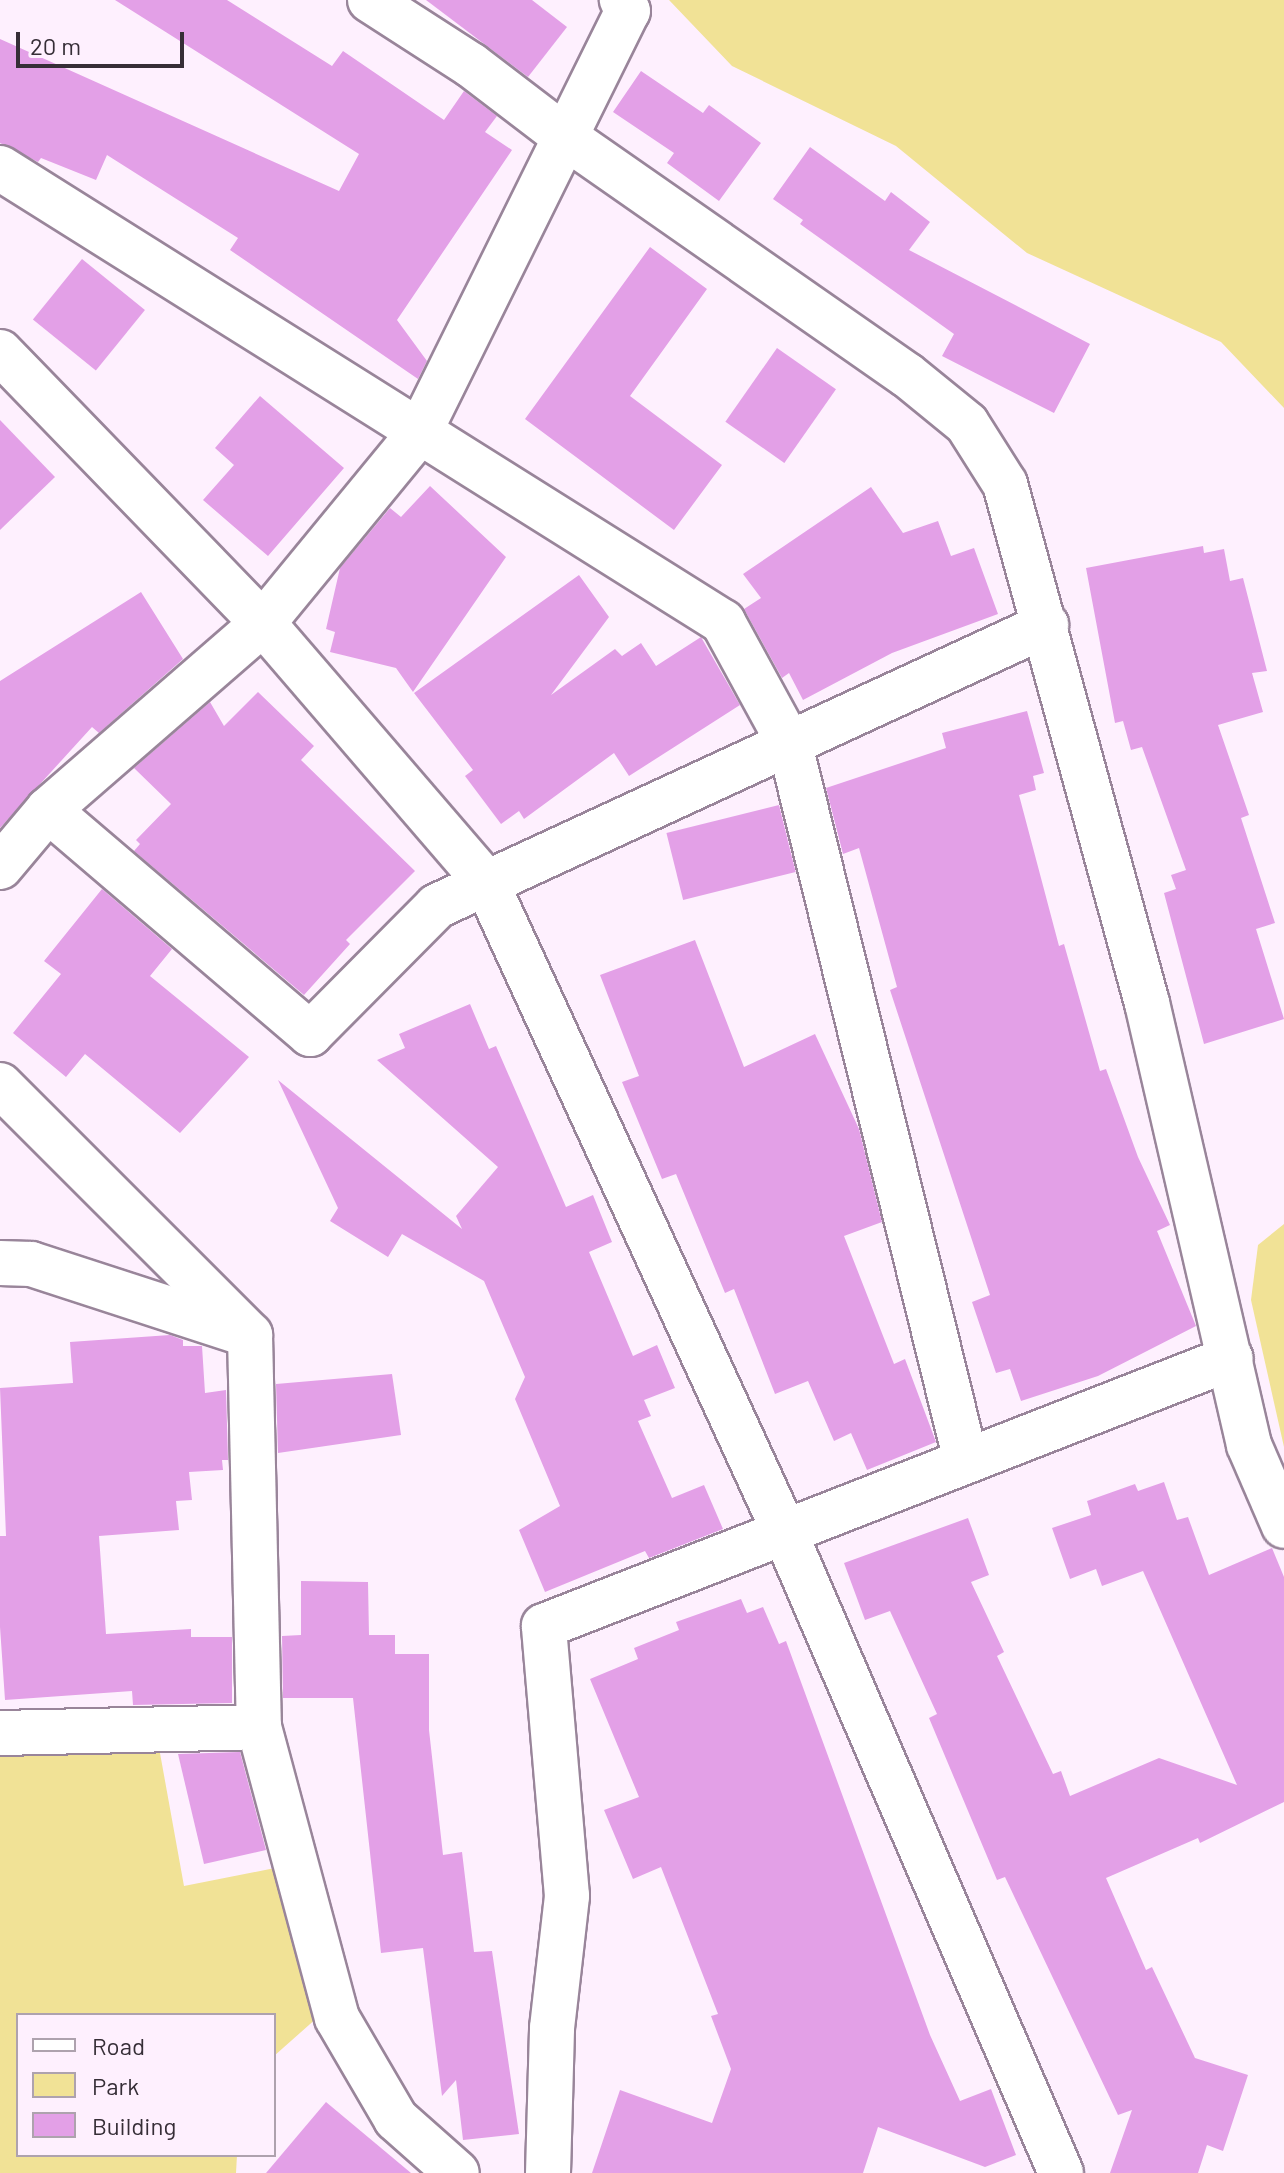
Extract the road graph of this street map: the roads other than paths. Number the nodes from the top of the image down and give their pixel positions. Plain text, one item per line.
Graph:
1 (370, 0) edge
2 (622, 0) edge
3 (564, 136) junction
4 (0, 168) edge
5 (0, 352) edge
6 (419, 433) junction
7 (263, 623) junction
8 (1046, 625) junction
9 (790, 745) junction
10 (48, 810) junction
11 (0, 867) edge
12 (486, 882) junction
13 (0, 1085) edge
14 (0, 1263) edge
15 (250, 1335) junction
16 (1231, 1358) junction
17 (966, 1461) junction
18 (1284, 1526) edge
19 (785, 1533) junction
20 (259, 1727) junction
21 (0, 1733) edge
22 (457, 2173) edge
23 (548, 2173) edge
24 (1061, 2173) edge

1 - 3 street
2 - 3 street
3 - 6 street
3 - 8 street
4 - 6 street
5 - 7 street
6 - 7 street
6 - 9 street
7 - 10 street
7 - 12 street
8 - 9 street
8 - 16 street
9 - 12 street
9 - 17 street
10 - 11 street
10 - 12 street
12 - 19 street
13 - 15 street
14 - 15 street
15 - 20 street
16 - 17 street
16 - 18 street
17 - 19 street
19 - 23 street
19 - 24 street
20 - 21 street
20 - 22 street

